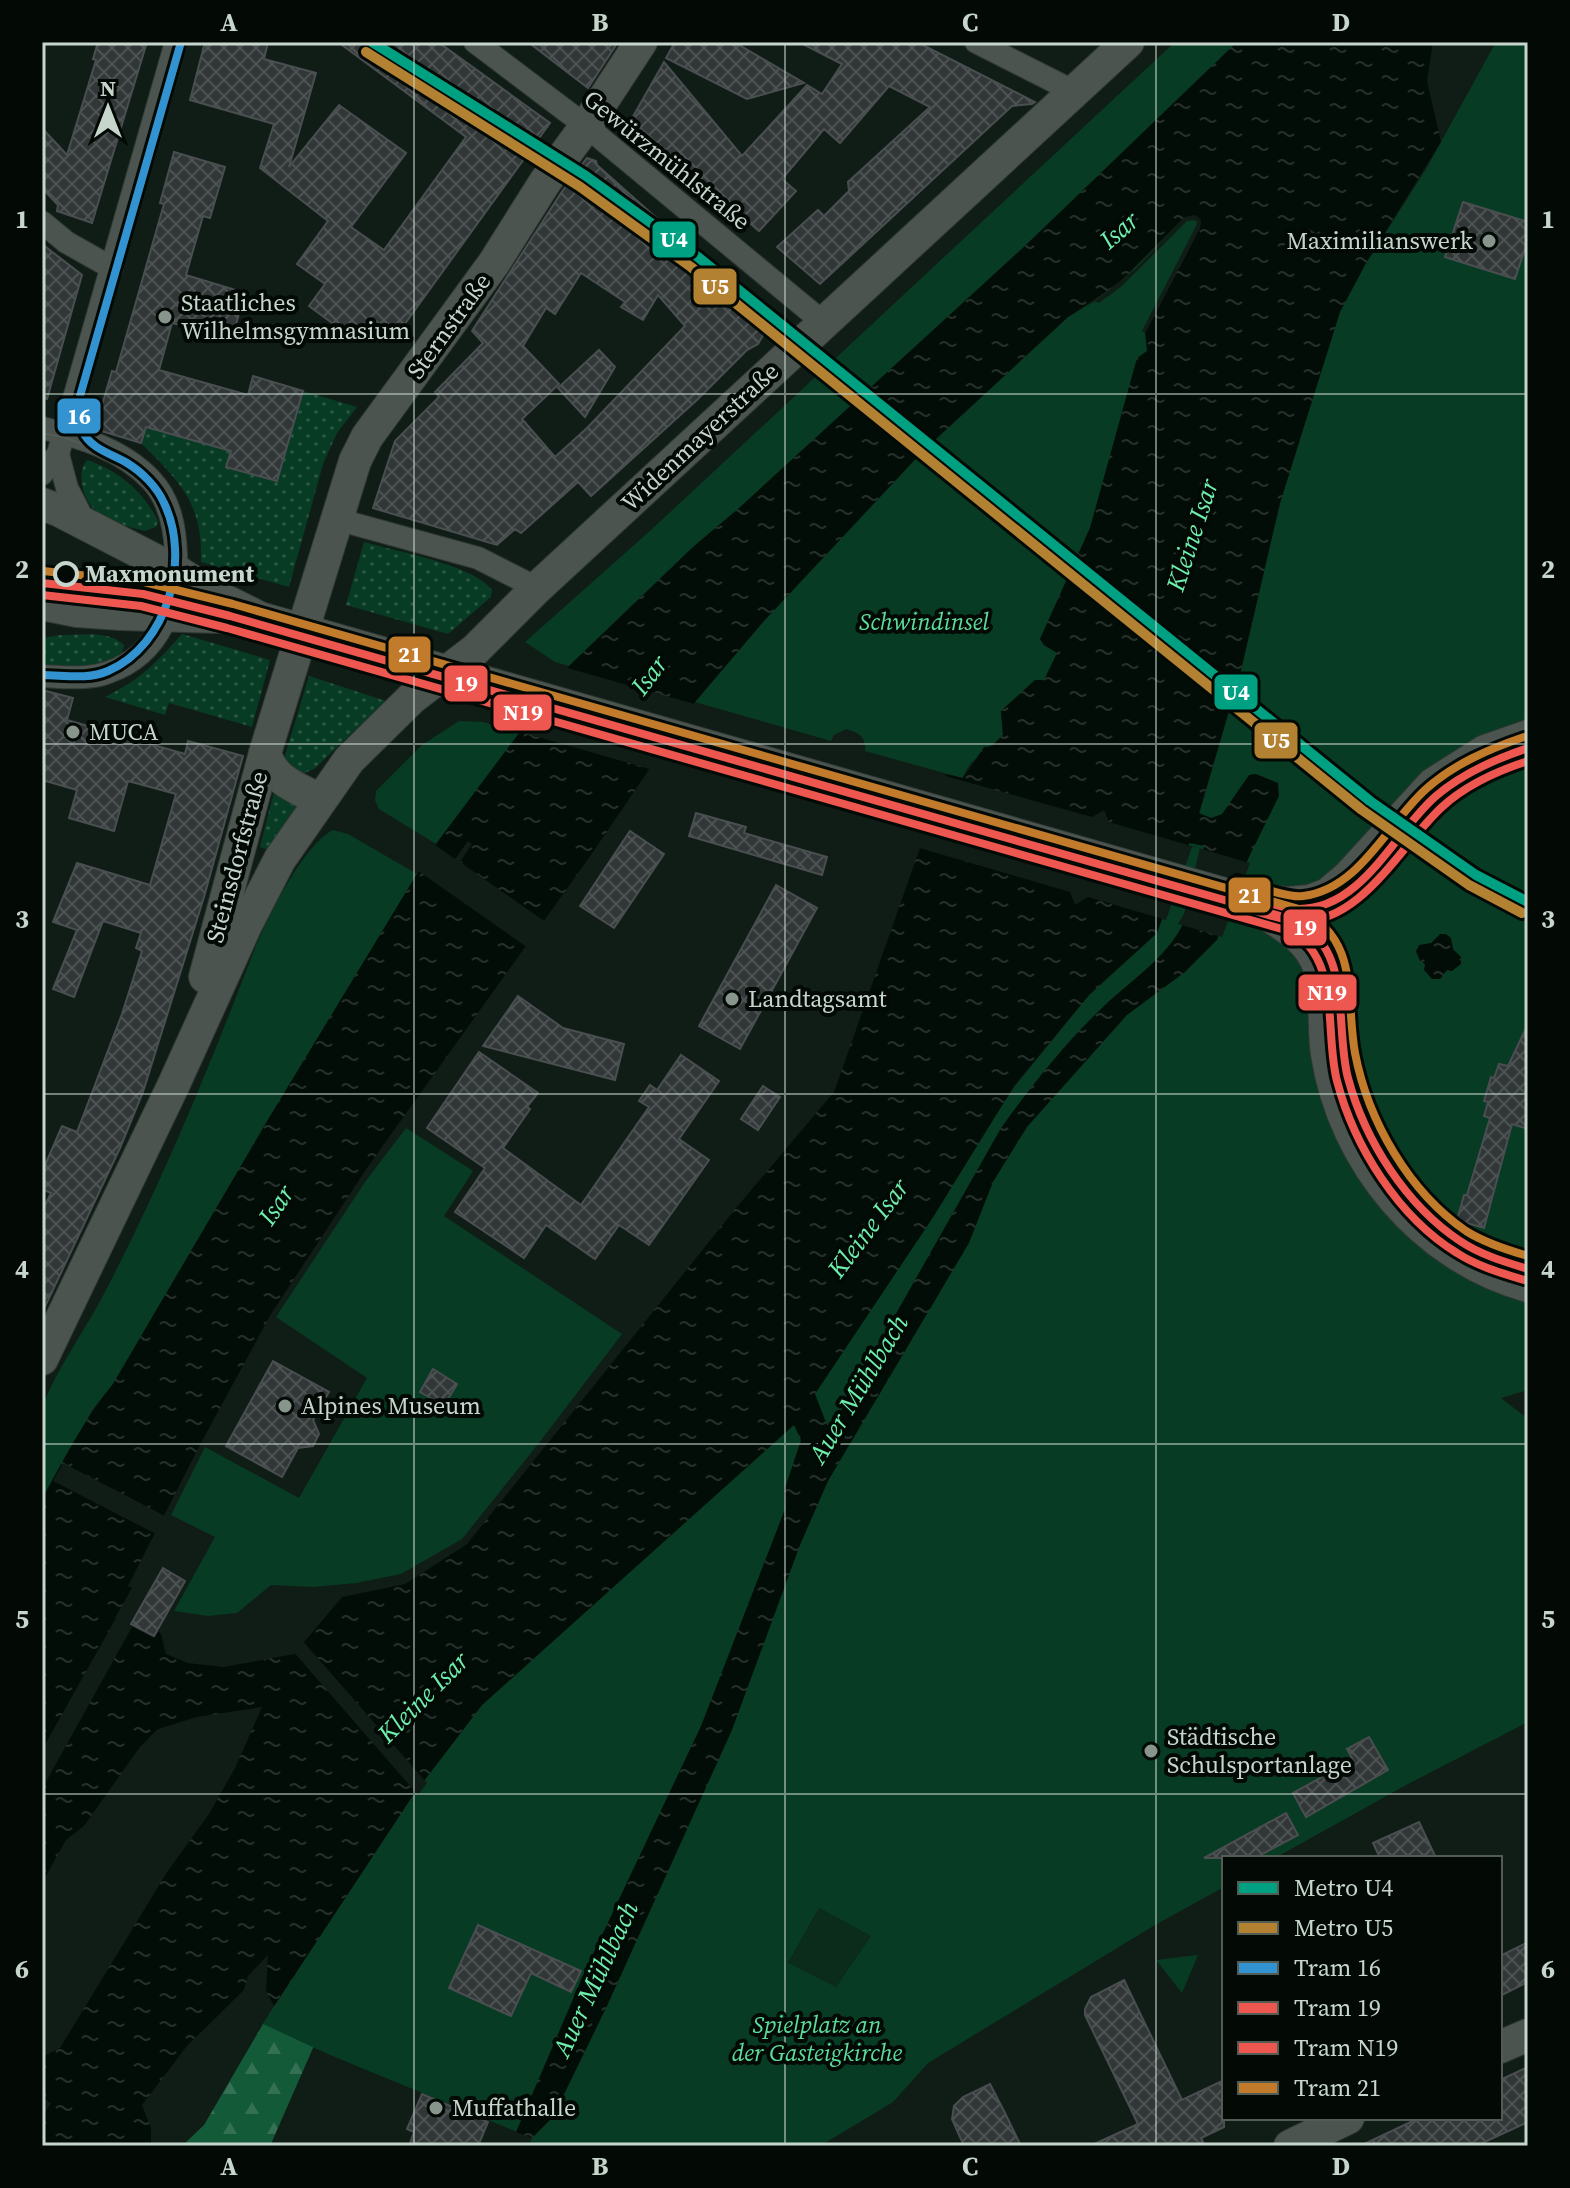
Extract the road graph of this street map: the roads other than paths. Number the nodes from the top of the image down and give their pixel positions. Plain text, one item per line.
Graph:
1 (176, 42) edge
2 (475, 42) edge
3 (641, 42) edge
4 (976, 42) edge
5 (1128, 42) edge
6 (1075, 92) junction
7 (586, 126) junction
8 (42, 222) edge
9 (112, 268) junction
10 (824, 323) junction
11 (55, 438) edge
12 (42, 474) edge
13 (42, 504) edge
14 (336, 519) junction
15 (85, 524) junction
16 (178, 572) junction
17 (537, 588) junction
18 (45, 608) edge
19 (168, 615) junction
20 (260, 618) junction
21 (303, 630) junction
22 (449, 671) junction
23 (42, 676) edge
24 (1528, 736) edge
25 (265, 753) junction
26 (320, 800) junction
27 (1252, 902) junction
28 (174, 1084) junction
29 (1528, 1286) edge
30 (42, 1359) edge
31 (1528, 2035) edge
32 (1502, 2046) edge
33 (1344, 2120) edge
34 (1290, 2146) edge

1 - 9 street
2 - 7 street, Gewürzmühlstraße
3 - 7 main road, Sternstraße
4 - 6 street
5 - 6 main road, Widenmayerstraße
6 - 10 main road, Widenmayerstraße
7 - 10 street, Gewürzmühlstraße
7 - 14 main road, Sternstraße
8 - 9 street
9 - 11 street
10 - 17 main road, Widenmayerstraße
11 - 12 street
11 - 15 street
11 - 16 street
13 - 15 main road
14 - 17 street
14 - 21 main road, Sternstraße
15 - 16 main road
16 - 19 street
16 - 20 main road
17 - 22 main road, Widenmayerstraße
18 - 19 main road
19 - 20 main road
19 - 23 street
20 - 21 main road
21 - 22 main road
21 - 25 main road, Steinsdorfstraße
22 - 26 main road, Steinsdorfstraße
22 - 27 main road
24 - 27 main road
25 - 26 main road
25 - 28 main road, Steinsdorfstraße
26 - 28 main road, Steinsdorfstraße
27 - 29 main road
28 - 30 main road, Steinsdorfstraße
31 - 32 main road
33 - 34 main road

